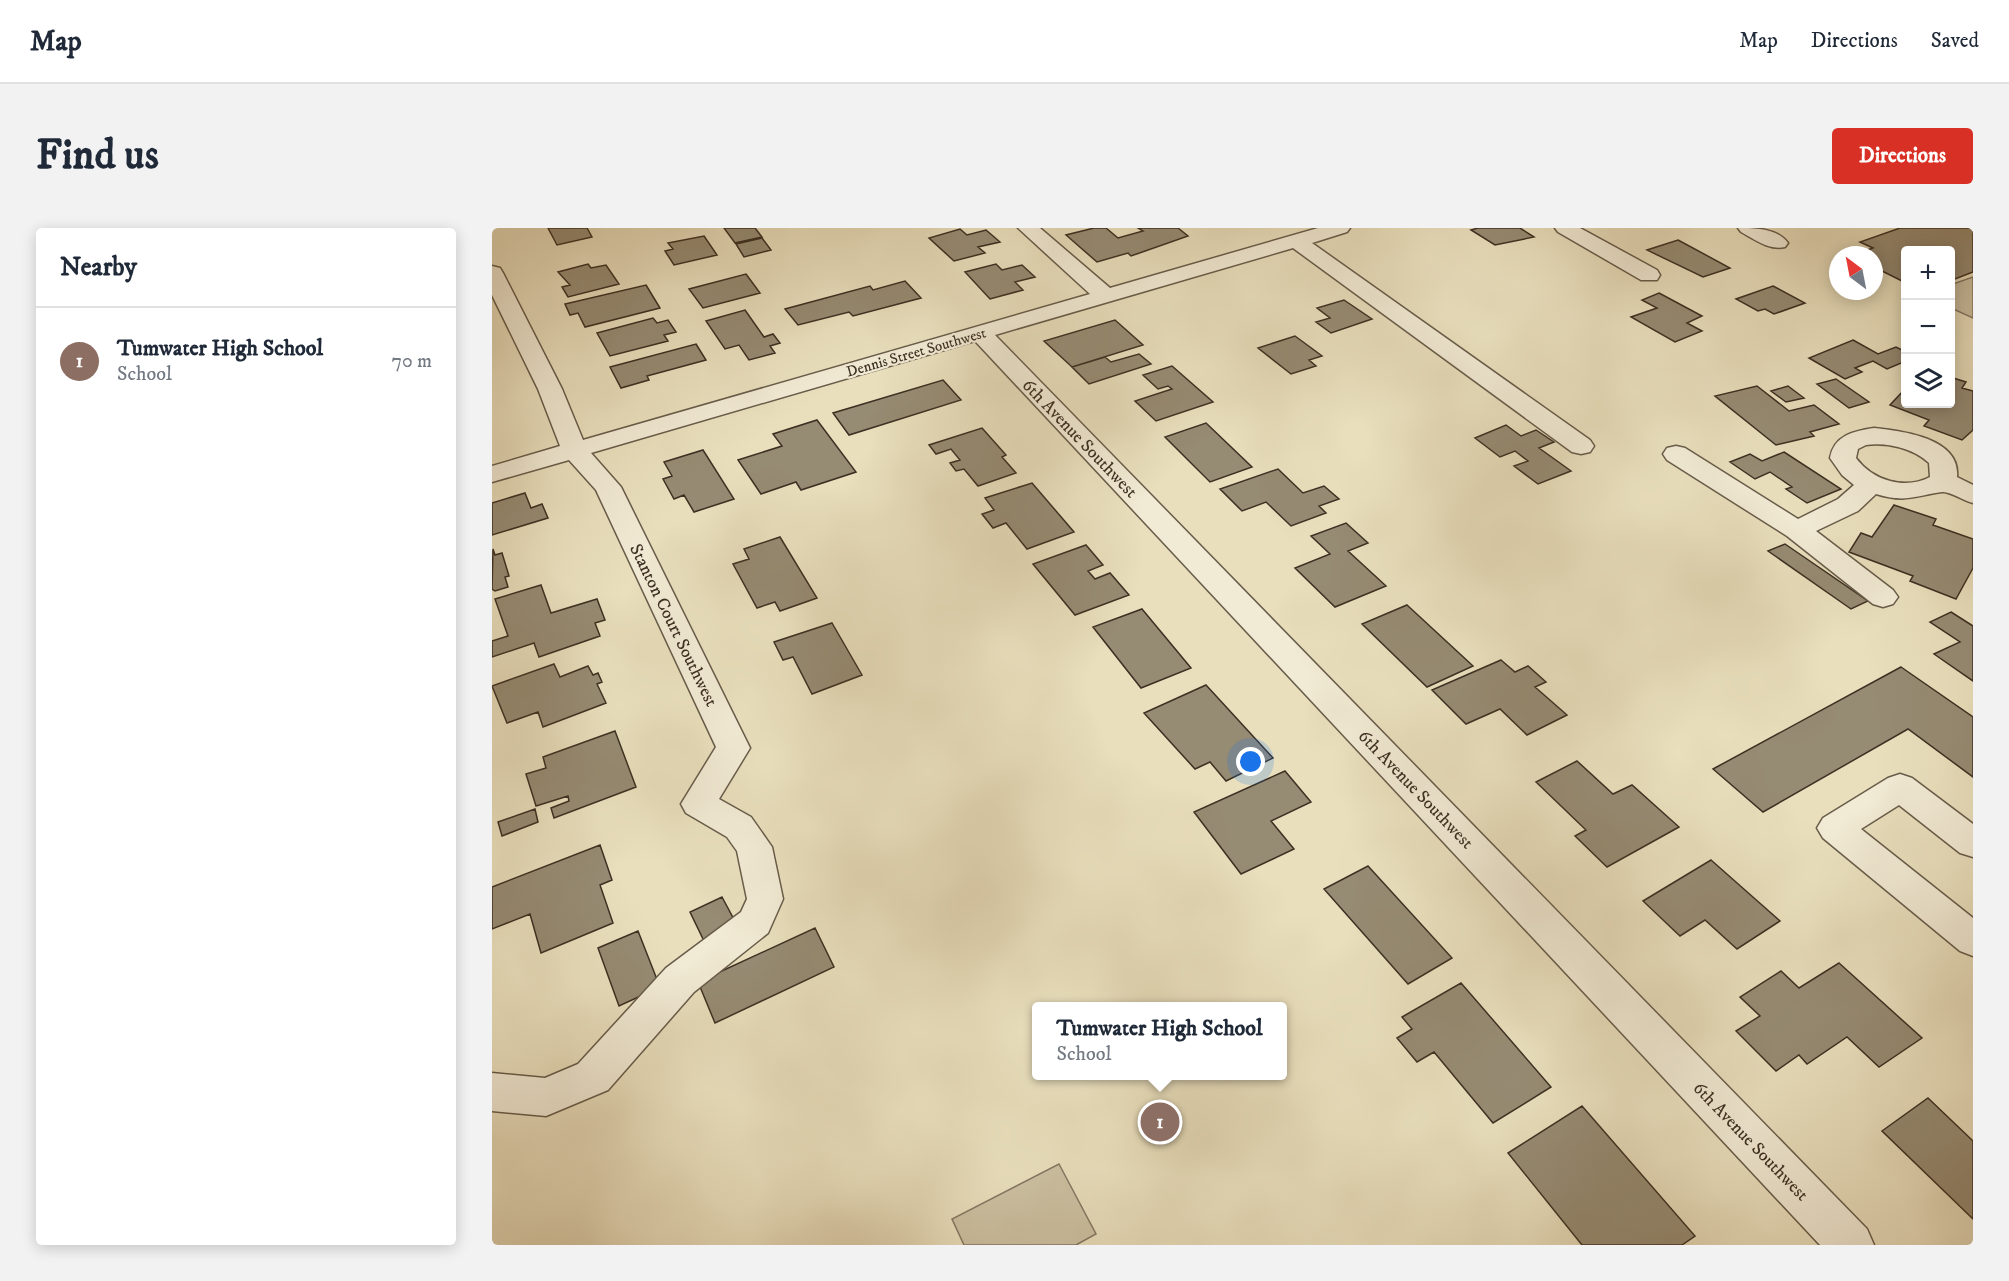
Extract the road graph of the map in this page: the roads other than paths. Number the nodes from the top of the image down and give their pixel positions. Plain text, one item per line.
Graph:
1 (1028, 228) edge
2 (1340, 228) edge
3 (1565, 228) edge
4 (1748, 228) edge
5 (1279, 239) junction
6 (1778, 243) dead end
7 (492, 274) edge
8 (1649, 275) dead end
9 (1106, 296) junction
10 (980, 333) junction
11 (1581, 446) dead end
12 (574, 450) junction
13 (1676, 454) dead end
14 (492, 474) edge
15 (1943, 481) junction
16 (1871, 484) junction
17 (1973, 495) edge
18 (1797, 530) junction
19 (1883, 597) dead end
20 (1973, 843) edge
21 (1973, 940) edge
22 (492, 1092) edge
23 (1851, 1245) edge

1 - 9 street
2 - 5 street, Dennis Street Southwest
3 - 8 street
4 - 6 street
5 - 9 street, Dennis Street Southwest
5 - 11 street
7 - 12 street
9 - 10 street, Dennis Street Southwest
10 - 12 street, Dennis Street Southwest
10 - 23 street, 6th Avenue Southwest
12 - 14 street, Dennis Street Southwest
12 - 22 street, Stanton Court Southwest
13 - 18 street
15 - 16 street
15 - 16 street
15 - 17 street
16 - 18 street
18 - 19 street
20 - 21 street

